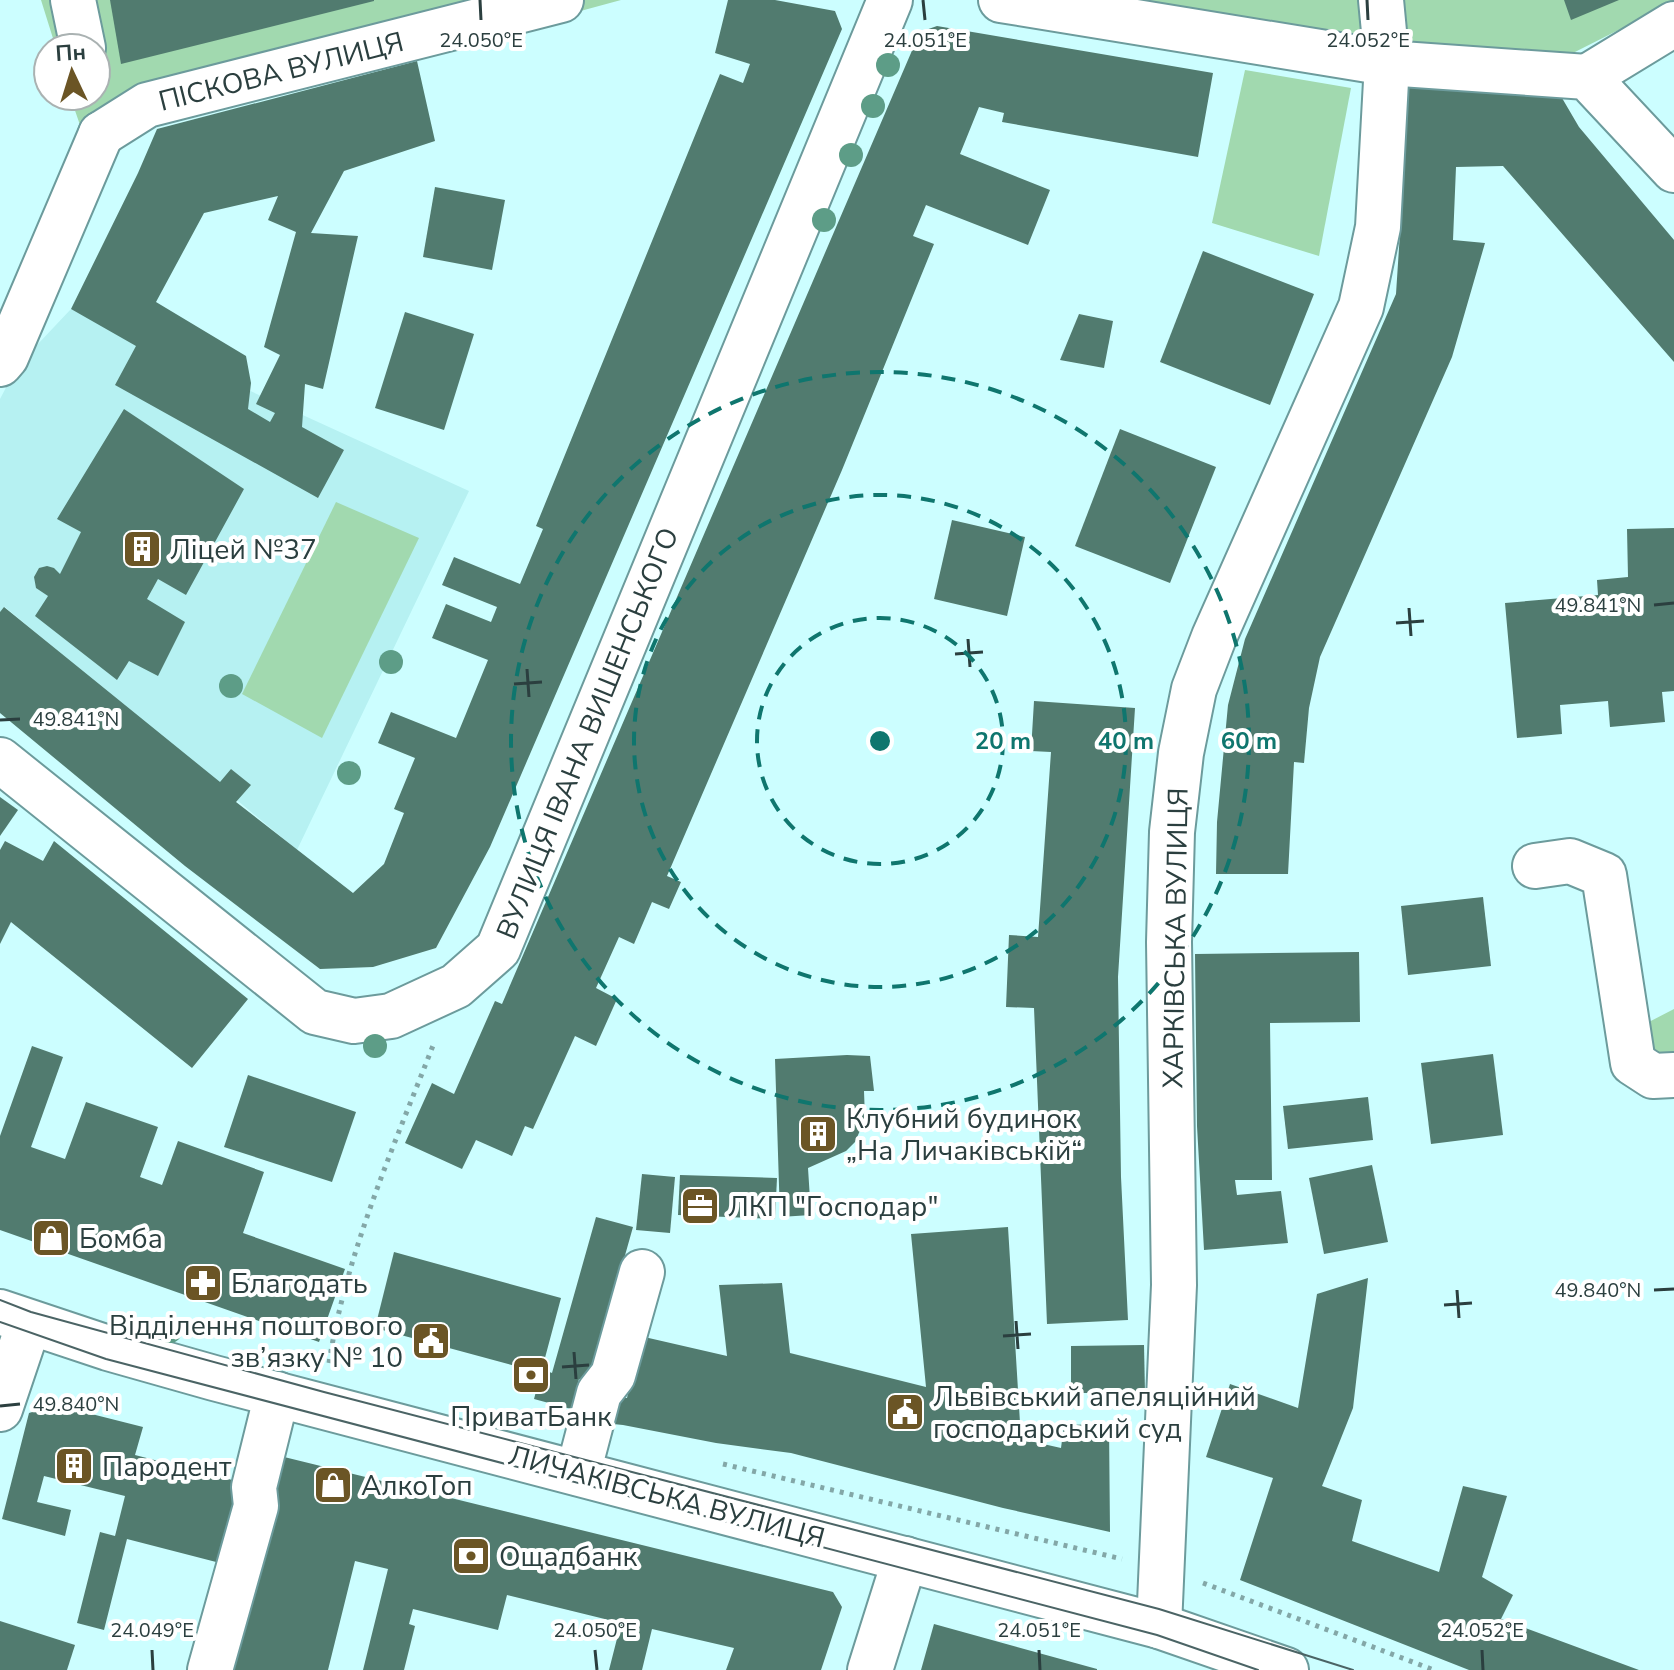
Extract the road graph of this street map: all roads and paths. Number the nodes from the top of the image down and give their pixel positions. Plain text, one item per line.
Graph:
1 (73, 0) edge
2 (561, 0) edge
3 (890, 0) edge
4 (1001, 0) edge
5 (1381, 0) edge
6 (1674, 24) edge
7 (80, 32) edge
8 (1387, 63) junction
9 (1587, 77) junction
10 (97, 115) edge
11 (1674, 170) edge
12 (0, 364) edge
13 (0, 760) edge
14 (1535, 866) dead end
15 (456, 986) junction
16 (1674, 1075) edge
17 (642, 1272) dead end
18 (14, 1317) edge
19 (329, 1366) dead end
20 (277, 1394) junction
21 (0, 1409) edge
22 (723, 1463) dead end
23 (578, 1473) junction
24 (905, 1559) junction
25 (1123, 1560) dead end
26 (1191, 1579) dead end
27 (1159, 1626) junction
28 (210, 1670) edge
29 (870, 1670) edge
30 (1286, 1670) edge
31 (1434, 1670) edge

1 - 7 street
2 - 10 street, ПІСКОВА ВУЛИЦЯ
3 - 15 street, ВУЛИЦЯ ІВАНА ВИШЕНСЬКОГО
4 - 8 street
5 - 8 street, ХАРКІВСЬКА ВУЛИЦЯ
6 - 9 street
8 - 9 street
8 - 27 street, ХАРКІВСЬКА ВУЛИЦЯ
9 - 11 street
10 - 12 street
13 - 15 street, ВУЛИЦЯ ІВАНА ВИШЕНСЬКОГО
14 - 16 street
15 - 19 path
17 - 23 street
18 - 20 street, ЛИЧАКІВСЬКА ВУЛИЦЯ
18 - 21 street
20 - 23 street, ЛИЧАКІВСЬКА ВУЛИЦЯ
20 - 28 street
22 - 25 path
23 - 24 street, ЛИЧАКІВСЬКА ВУЛИЦЯ
24 - 27 street, ЛИЧАКІВСЬКА ВУЛИЦЯ
24 - 29 street
26 - 31 path
27 - 30 street, ЛИЧАКІВСЬКА ВУЛИЦЯ

